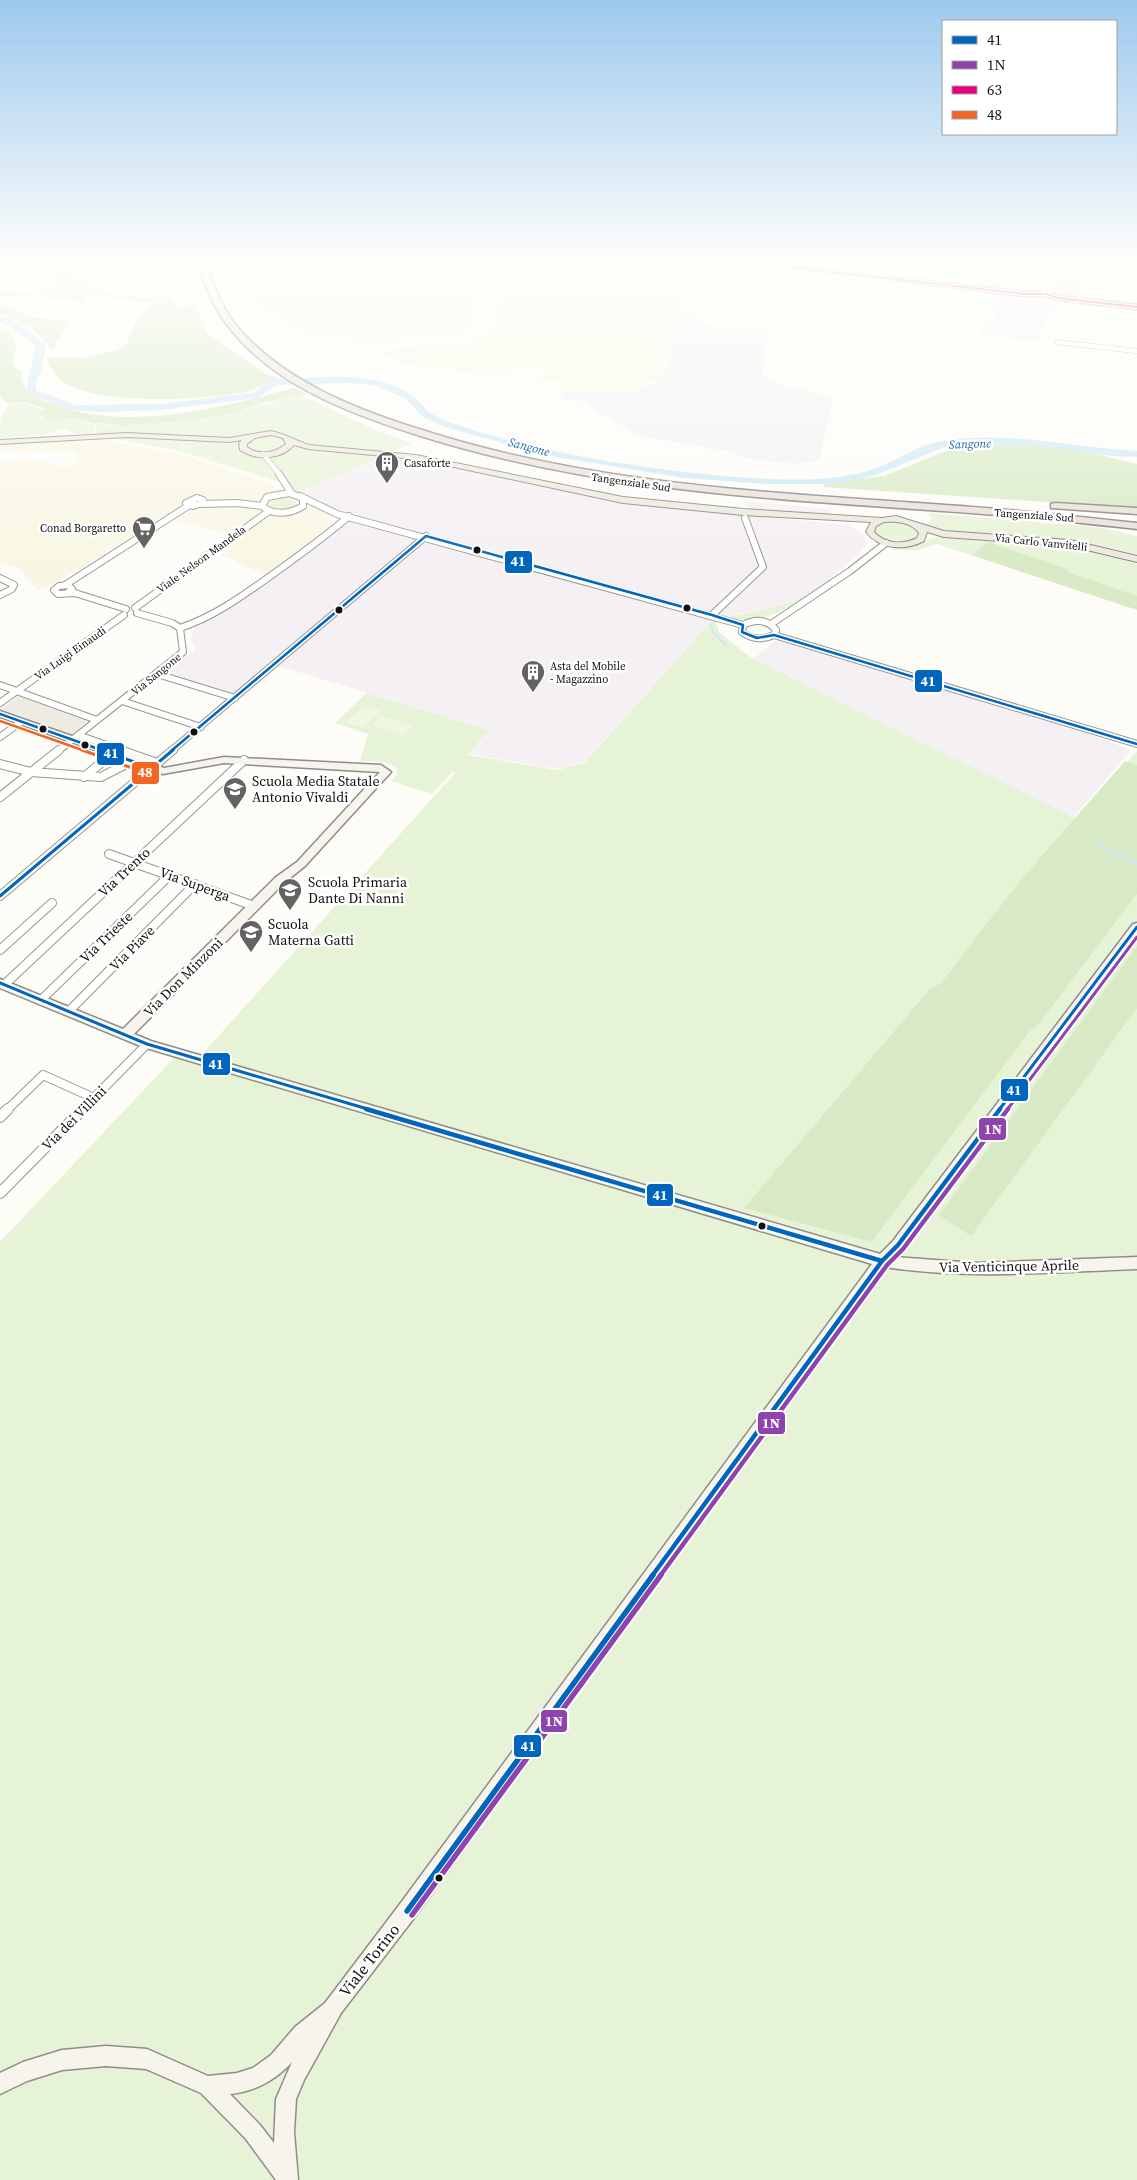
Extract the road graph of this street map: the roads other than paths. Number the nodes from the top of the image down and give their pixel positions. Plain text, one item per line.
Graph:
1 (272, 364) edge
2 (289, 364) edge
3 (253, 436) junction
4 (221, 440) junction
5 (291, 441) junction
6 (0, 442) edge
7 (308, 447) junction
8 (243, 448) junction
9 (282, 451) junction
10 (263, 454) junction
11 (274, 464) junction
12 (292, 494) junction
13 (300, 496) junction
14 (950, 502) junction
15 (188, 506) joint
16 (262, 506) junction
17 (269, 511) junction
18 (1137, 511) edge
19 (350, 516) junction
20 (745, 518) dead end
21 (1137, 519) edge
22 (850, 520) junction
23 (881, 520) junction
24 (1137, 526) edge
25 (919, 527) junction
26 (870, 532) junction
27 (944, 534) junction
28 (426, 536) junction
29 (921, 539) junction
30 (886, 543) junction
31 (1137, 560) edge
32 (0, 578) edge
33 (70, 589) joint
34 (0, 595) edge
35 (136, 611) junction
36 (125, 612) junction
37 (712, 616) junction
38 (771, 624) junction
39 (743, 626) junction
40 (180, 628) junction
41 (774, 635) junction
42 (157, 674) junction
43 (0, 685) edge
44 (16, 691) junction
45 (235, 698) junction
46 (122, 701) junction
47 (0, 703) edge
48 (0, 714) edge
49 (97, 720) junction
50 (21, 722) junction
51 (201, 726) junction
52 (0, 737) edge
53 (75, 738) junction
54 (1137, 744) edge
55 (112, 754) junction
56 (244, 760) junction
57 (132, 761) junction
58 (0, 764) edge
59 (154, 766) junction
60 (31, 772) junction
61 (84, 777) junction
62 (0, 797) edge
63 (109, 854) dead end
64 (134, 862) junction
65 (170, 875) junction
66 (195, 884) junction
67 (0, 896) edge
68 (52, 903) dead end
69 (254, 906) junction
70 (1137, 927) edge
71 (0, 950) edge
72 (2, 984) edge
73 (42, 999) junction
74 (69, 1011) junction
75 (125, 1035) junction
76 (147, 1044) junction
77 (94, 1098) junction
78 (0, 1117) edge
79 (0, 1193) edge
80 (882, 1261) junction
81 (1137, 1263) edge
82 (334, 2006) junction
83 (0, 2084) edge
84 (208, 2086) junction
85 (288, 2179) edge

1 - 24 highway, Tangenziale Sud
2 - 14 highway, Tangenziale Sud
3 - 4 main road
3 - 5 main road
3 - 8 main road
4 - 6 main road
4 - 8 main road
5 - 7 main road
5 - 9 main road
7 - 9 main road
7 - 22 main road
8 - 10 main road
9 - 10 main road
9 - 11 street
10 - 11 street
11 - 12 street
12 - 13 street
12 - 16 street
13 - 17 street
13 - 19 street
14 - 18 highway
14 - 21 highway, Tangenziale Sud
15 - 16 street
15 - 33 street
16 - 17 street
17 - 35 street, Viale Nelson Mandela
19 - 28 street
19 - 40 street
20 - 37 street
22 - 23 main road
22 - 26 main road
23 - 25 main road
23 - 26 main road
25 - 27 main road
25 - 29 main road
26 - 30 main road
27 - 29 main road
27 - 31 main road, Via Carlo Vanvitelli
28 - 37 street
28 - 45 street
29 - 30 main road
30 - 38 street
32 - 34 street
33 - 36 street
35 - 36 street
35 - 40 street
36 - 44 street, Via Luigi Einaudi
37 - 39 street
38 - 39 street
38 - 41 street
39 - 41 street
40 - 42 street, Via Sangone
41 - 54 street
42 - 45 street
42 - 46 street, Via Sangone
43 - 44 street
44 - 47 street, Via Luigi Einaudi
44 - 49 street
45 - 51 street
46 - 49 street, Via Sangone
46 - 51 street
48 - 50 street
49 - 53 street, Via Sangone
50 - 52 street
50 - 53 street
51 - 59 street
53 - 55 street
53 - 59 street
53 - 60 street, Via Sangone
55 - 57 street
55 - 61 street
56 - 59 street
56 - 64 street, Via Trento
56 - 69 street, Via Don Minzoni
57 - 59 street
57 - 61 street
58 - 60 street
59 - 67 street
60 - 61 street
60 - 62 street, Via Sangone
63 - 64 street, Via Superga
64 - 65 street, Via Superga
64 - 72 street, Via Trento
65 - 66 street, Via Superga
65 - 73 street, Via Trieste
66 - 69 street, Via Superga
66 - 74 street, Via Piave
68 - 71 street
69 - 75 street, Via Don Minzoni
70 - 80 street, Viale Torino
72 - 73 street, Via Venticinque Aprile
73 - 74 street, Via Venticinque Aprile
74 - 75 street, Via Venticinque Aprile
75 - 76 street, Via Venticinque Aprile
76 - 77 street, Via dei Villini
76 - 80 street, Via Venticinque Aprile
77 - 78 street
77 - 79 street, Via dei Villini
80 - 81 street, Via Venticinque Aprile
80 - 82 street, Viale Torino
82 - 84 street
82 - 85 street
83 - 84 street
84 - 85 street

